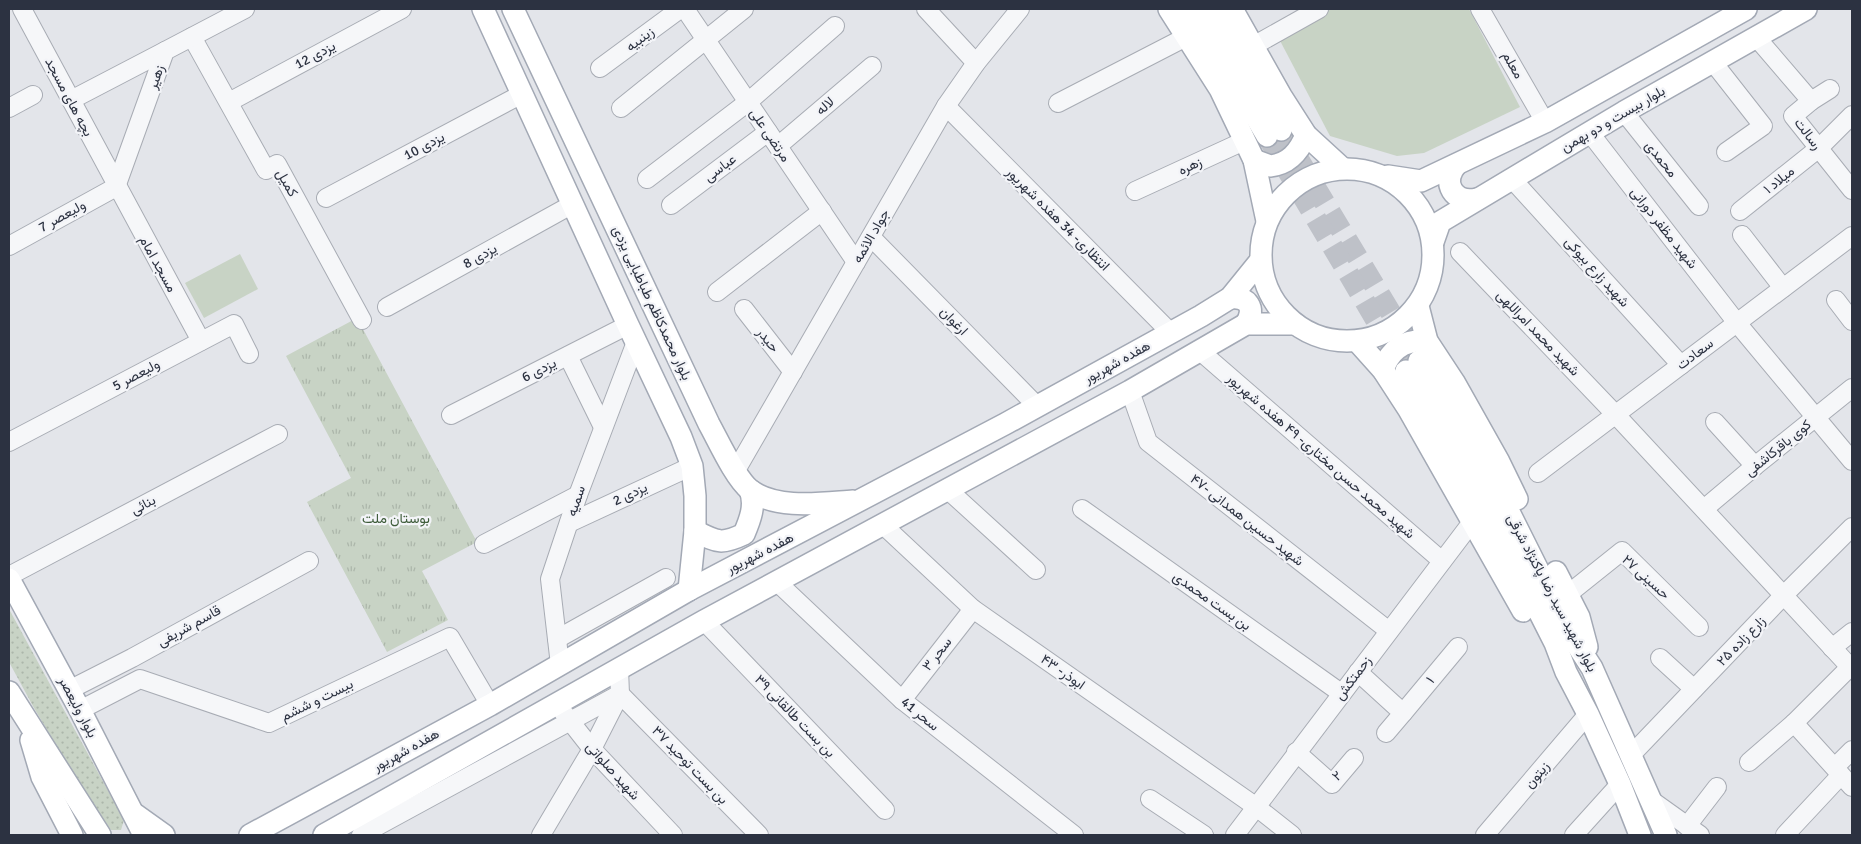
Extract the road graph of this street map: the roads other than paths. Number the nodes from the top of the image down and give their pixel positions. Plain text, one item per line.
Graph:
1 (22, 9) edge
2 (245, 9) edge
3 (402, 9) edge
4 (483, 9) edge
5 (512, 9) edge
6 (680, 9) edge
7 (685, 9) edge
8 (744, 9) edge
9 (926, 9) edge
10 (1020, 9) edge
11 (1169, 9) edge
12 (1192, 9) edge
13 (1214, 9) edge
14 (1232, 9) edge
15 (1319, 9) edge
16 (1480, 9) edge
17 (1746, 9) edge
18 (1806, 9) edge
19 (835, 26) dead end
20 (192, 37) junction
21 (1186, 37) junction
22 (1756, 37) junction
23 (706, 40) junction
24 (1252, 46) junction
25 (165, 51) junction
26 (1712, 61) junction
27 (976, 64) junction
28 (872, 66) dead end
29 (600, 68) dead end
30 (1830, 89) dead end
31 (522, 94) junction
32 (33, 95) dead end
33 (71, 100) junction
34 (1811, 101) junction
35 (229, 102) junction
36 (748, 102) junction
37 (1058, 103) dead end
38 (946, 106) junction
39 (9, 108) edge
40 (621, 108) dead end
41 (1624, 112) junction
42 (1852, 114) edge
43 (1545, 122) junction
44 (1590, 133) junction
45 (1306, 135) junction
46 (773, 139) junction
47 (1818, 148) junction
48 (1249, 150) junction
49 (1726, 152) dead end
50 (1456, 165) junction
51 (1342, 168) junction
52 (1380, 175) junction
53 (647, 179) dead end
54 (1512, 179) junction
55 (116, 187) junction
56 (1852, 190) edge
57 (1135, 191) dead end
58 (326, 198) dead end
59 (1477, 199) junction
60 (573, 204) junction
61 (671, 205) dead end
62 (1699, 206) dead end
63 (822, 211) junction
64 (1740, 211) dead end
65 (1267, 220) junction
66 (1742, 235) dead end
67 (871, 236) junction
68 (1852, 236) edge
69 (1434, 242) junction
70 (9, 246) edge
71 (1460, 252) dead end
72 (1260, 261) junction
73 (856, 262) junction
74 (1783, 288) junction
75 (717, 292) dead end
76 (1230, 298) junction
77 (1836, 300) dead end
78 (1418, 306) junction
79 (386, 307) dead end
80 (744, 309) dead end
81 (362, 320) dead end
82 (1852, 321) edge
83 (1738, 322) junction
84 (1246, 324) junction
85 (1295, 324) junction
86 (1171, 333) junction
87 (632, 334) junction
88 (200, 341) junction
89 (1357, 341) junction
90 (1200, 351) junction
91 (249, 354) dead end
92 (568, 356) junction
93 (1417, 358) junction
94 (1681, 365) junction
95 (1383, 370) junction
96 (793, 372) junction
97 (1852, 388) edge
98 (1130, 391) junction
99 (1037, 406) junction
100 (451, 415) dead end
101 (1616, 415) junction
102 (1816, 416) junction
103 (1715, 422) dead end
104 (603, 427) junction
105 (278, 434) dead end
106 (9, 442) edge
107 (1852, 461) edge
108 (692, 466) junction
109 (1755, 466) junction
110 (735, 472) junction
111 (1538, 473) dead end
112 (947, 489) junction
113 (750, 490) junction
114 (578, 495) junction
115 (861, 501) junction
116 (1082, 509) dead end
117 (1704, 510) junction
118 (1472, 522) junction
119 (568, 523) junction
120 (882, 524) junction
121 (695, 531) junction
122 (1849, 537) edge
123 (484, 544) dead end
124 (309, 561) dead end
125 (1442, 561) junction
126 (1036, 570) dead end
127 (9, 578) edge
128 (666, 578) dead end
129 (776, 582) junction
130 (689, 590) junction
131 (1568, 595) junction
132 (1784, 595) junction
133 (972, 609) junction
134 (704, 621) junction
135 (1699, 627) dead end
136 (1389, 631) junction
137 (1852, 632) edge
138 (557, 639) junction
139 (1458, 647) dead end
140 (1832, 648) junction
141 (132, 658) junction
142 (1660, 658) dead end
143 (560, 665) junction
144 (1851, 668) edge
145 (619, 669) junction
146 (1358, 672) junction
147 (1594, 672) junction
148 (140, 679) junction
149 (1570, 680) junction
150 (1694, 689) junction
151 (69, 690) junction
152 (9, 692) edge
153 (1341, 693) junction
154 (620, 694) junction
155 (902, 700) junction
156 (557, 704) junction
157 (490, 705) junction
158 (80, 710) junction
159 (1403, 714) junction
160 (1588, 714) junction
161 (23, 716) junction
162 (570, 722) junction
163 (1794, 723) junction
164 (1386, 733) dead end
165 (592, 749) junction
166 (1852, 750) edge
167 (1296, 752) junction
168 (1631, 756) junction
169 (1354, 758) dead end
170 (1749, 762) dead end
171 (1843, 776) edge
172 (1620, 784) junction
173 (1717, 787) dead end
174 (1150, 799) dead end
175 (1651, 800) junction
176 (1255, 806) junction
177 (885, 810) dead end
178 (138, 827) edge
179 (1694, 831) edge
180 (72, 835) edge
181 (100, 835) edge
182 (164, 835) edge
183 (250, 835) edge
184 (324, 835) edge
185 (361, 835) edge
186 (541, 835) edge
187 (673, 835) edge
188 (759, 835) edge
189 (1074, 835) edge
190 (1204, 835) edge
191 (1234, 835) edge
192 (1292, 835) edge
193 (1485, 835) edge
194 (1574, 835) edge
195 (1640, 835) edge
196 (1666, 835) edge
197 (1785, 835) edge

1 - 33 street, بچه های مسجد
2 - 20 street, زهیر
3 - 35 street, یزدی 12
4 - 31 main road
5 - 110 main road, بلوار محمدکاظم طباطبایی یزدی
6 - 29 street, زینبیه
7 - 23 street, مرتضی علی
8 - 23 street
9 - 27 street
10 - 27 street, جواد الائمه
11 - 21 main road
12 - 13 main road
14 - 24 main road
15 - 24 street
16 - 43 street, معلم
17 - 43 main road
18 - 22 main road, بلوار بیست و دو بهمن
19 - 36 street
20 - 25 street, زهیر
20 - 35 street, کمیل
21 - 37 street
21 - 48 main road
22 - 26 main road, بلوار بیست و دو بهمن
22 - 34 street, رسالت
23 - 36 street, مرتضی علی
23 - 40 street
24 - 45 main road
25 - 33 street
25 - 55 street, زهیر
26 - 41 main road, بلوار بیست و دو بهمن
26 - 49 street
27 - 38 street, جواد الائمه
28 - 46 street, لاله
30 - 34 street
31 - 58 street, یزدی 10
31 - 60 main road
32 - 39 street
33 - 55 street, بچه های مسجد
34 - 47 street, رسالت
35 - 81 street, کمیل
36 - 46 street, مرتضی علی
36 - 53 street
38 - 67 street, جواد الائمه
38 - 86 street, انتظاری- 34 هفده شهریور
41 - 44 main road, بلوار بیست و دو بهمن
41 - 62 street, محمدی
42 - 47 street, میلاد ۱
43 - 50 main road
44 - 54 main road, بلوار بیست و دو بهمن
44 - 83 street, شهید مظفر دورانی
45 - 48 main road
45 - 51 main road
46 - 61 street, عباسی
46 - 63 street, مرتضی علی
47 - 56 street, رسالت
47 - 64 street, میلاد ۱
48 - 57 street, زهره
48 - 65 main road
50 - 52 main road
50 - 59 main road
51 - 52 main road
51 - 65 main road
52 - 69 main road
54 - 59 main road, بلوار بیست و دو بهمن
54 - 94 street, شهید زارع بیوکی
55 - 70 street, ولیعصر 7
55 - 88 street, مسجد امام
59 - 69 main road, بلوار بیست و دو بهمن
60 - 79 street, یزدی 8
60 - 87 main road
63 - 73 street, مرتضی علی
63 - 75 street
65 - 72 main road
66 - 74 street
67 - 73 street, جواد الائمه
67 - 99 street, ارغوان
68 - 74 street, سعادت
69 - 78 main road
71 - 101 street, شهید محمد امراللهی
72 - 76 main road, هفده شهریور
72 - 85 main road
73 - 96 street, جواد الائمه
74 - 83 street, سعادت
76 - 84 main road
76 - 86 main road, هفده شهریور
77 - 82 street
78 - 89 main road
78 - 93 main road
80 - 96 street, حیدر
83 - 94 street, سعادت
83 - 102 street, شهید مظفر دورانی
84 - 85 main road
84 - 90 main road
85 - 89 main road
86 - 99 main road, هفده شهریور
87 - 92 street, یزدی 6
87 - 104 street, سمیه
87 - 108 main road
88 - 91 street, ولیعصر 5
88 - 106 street, ولیعصر 5
89 - 95 main road
90 - 98 main road
90 - 125 street, شهید محمد حسن مختاری- ۴۹ هفده شهریور
92 - 100 street, یزدی 6
92 - 104 street
93 - 95 main road
93 - 131 main road
93 - 147 main road, بلوار شهید سید رضا پاکنژاد شرقی
93 - 149 main road, بلوار شهید سید رضا پاکنژاد شرقی
94 - 101 street, سعادت
95 - 118 main road
96 - 110 street, جواد الائمه
97 - 102 street, کوی باقرکاشفی
98 - 112 main road
98 - 136 street, شهید حسین همدانی -۴۷
99 - 115 main road, هفده شهریور
101 - 111 street, سعادت
101 - 117 street, شهید محمد امراللهی
102 - 107 street, شهید مظفر دورانی
102 - 109 street, کوی باقرکاشفی
103 - 109 street
104 - 114 street, سمیه
105 - 127 street, بنائی
108 - 119 street, یزدی 2
108 - 121 main road
109 - 117 street, کوی باقرکاشفی
110 - 113 main road, بلوار محمدکاظم طباطبایی یزدی
112 - 120 main road
112 - 126 street
113 - 115 main road, بلوار محمدکاظم طباطبایی یزدی
113 - 121 main road
114 - 119 street, سمیه
114 - 123 street
115 - 130 main road, هفده شهریور
116 - 153 street, بن بست محمدی
117 - 132 street, شهید محمد امراللهی
118 - 125 street, زحمتکش
118 - 149 main road
119 - 138 street, سمیه
120 - 129 main road
120 - 133 street, ابوذر- ۴۳
121 - 130 main road
122 - 132 street, زارع زاده ۲۵
124 - 141 street, قاسم شریفی
125 - 136 street, زحمتکش
127 - 151 main road, بلوار ولیعصر
128 - 138 street
129 - 134 main road
129 - 155 street, سحر 41
130 - 143 main road, هفده شهریور
131 - 135 street, حسینی ۲۷
131 - 147 main road
132 - 140 street, شهید محمد امراللهی
132 - 150 street, زارع زاده ۲۵
133 - 155 street, سحر ۳
133 - 176 street, ابوذر- ۴۳
134 - 145 main road
134 - 177 street, بن‌ بست طالقانی ۳۹
136 - 146 street, زحمتکش
137 - 140 street
138 - 143 street, سمیه
139 - 159 street, ۱
140 - 144 street, شهید محمد امراللهی
141 - 148 street
141 - 151 street, قاسم شریفی
142 - 150 street
143 - 157 main road, هفده شهریور
144 - 163 street
145 - 154 street
145 - 156 main road
146 - 153 street, زحمتکش
146 - 159 street
147 - 168 main road, بلوار شهید سید رضا پاکنژاد شرقی
148 - 157 street, بیست و ششم
148 - 158 street
149 - 160 main road, بلوار شهید سید رضا پاکنژاد شرقی
150 - 168 street, زارع زاده ۲۵
151 - 158 main road, بلوار ولیعصر
152 - 161 main road
153 - 167 street, زحمتکش
154 - 162 street
154 - 165 street
154 - 188 street, بن بست توحید ۳۷
155 - 189 street, سحر 41
156 - 162 street, شهید صلواتی
156 - 184 main road
157 - 183 main road, هفده شهریور
158 - 178 main road, بلوار ولیعصر
159 - 164 street, ۱
160 - 172 main road, بلوار شهید سید رضا پاکنژاد شرقی
160 - 193 street, زیتون
161 - 180 main road
161 - 181 main road
162 - 165 street, شهید صلواتی
162 - 185 street
163 - 170 street
163 - 171 street
165 - 186 street
165 - 187 street, شهید صلواتی
166 - 171 street
167 - 169 street, ۲
167 - 176 street, زحمتکش
168 - 175 main road, بلوار شهید سید رضا پاکنژاد شرقی
171 - 197 street
172 - 194 street
172 - 195 main road, بلوار شهید سید رضا پاکنژاد شرقی
173 - 179 street
174 - 190 street
175 - 179 street
175 - 196 main road, بلوار شهید سید رضا پاکنژاد شرقی
176 - 191 street, زحمتکش
176 - 192 street, ابوذر- ۴۳
178 - 182 main road

